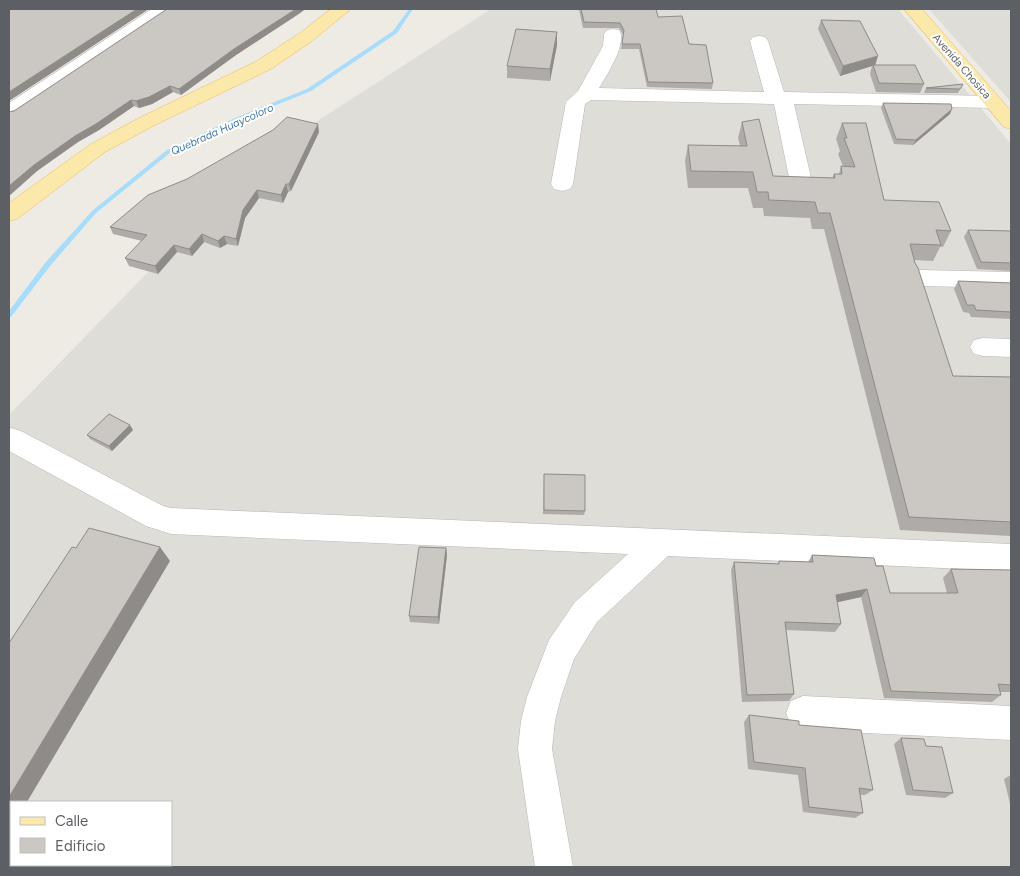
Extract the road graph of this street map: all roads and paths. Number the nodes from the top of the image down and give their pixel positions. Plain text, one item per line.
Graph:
1 (163, 9) edge
2 (342, 9) edge
3 (913, 9) edge
4 (613, 34) dead end
5 (759, 41) dead end
6 (586, 94) junction
7 (780, 98) junction
8 (993, 102) junction
9 (9, 112) edge
10 (1011, 124) edge
11 (801, 182) edge
12 (562, 184) dead end
13 (9, 214) edge
14 (920, 278) edge
15 (1011, 280) edge
16 (983, 347) dead end
17 (1011, 348) edge
18 (11, 438) dead end
19 (663, 542) junction
20 (1011, 558) edge
21 (803, 713) dead end
22 (1011, 723) edge
23 (554, 867) edge

1 - 9 street
2 - 13 main road
3 - 8 main road, Avenida Chosica
4 - 6 street
5 - 7 street
6 - 7 street
6 - 12 street
7 - 8 street
7 - 11 street
8 - 10 main road, Avenida Chosica
14 - 15 street
16 - 17 street
18 - 19 street
19 - 20 street
19 - 23 street
21 - 22 street

